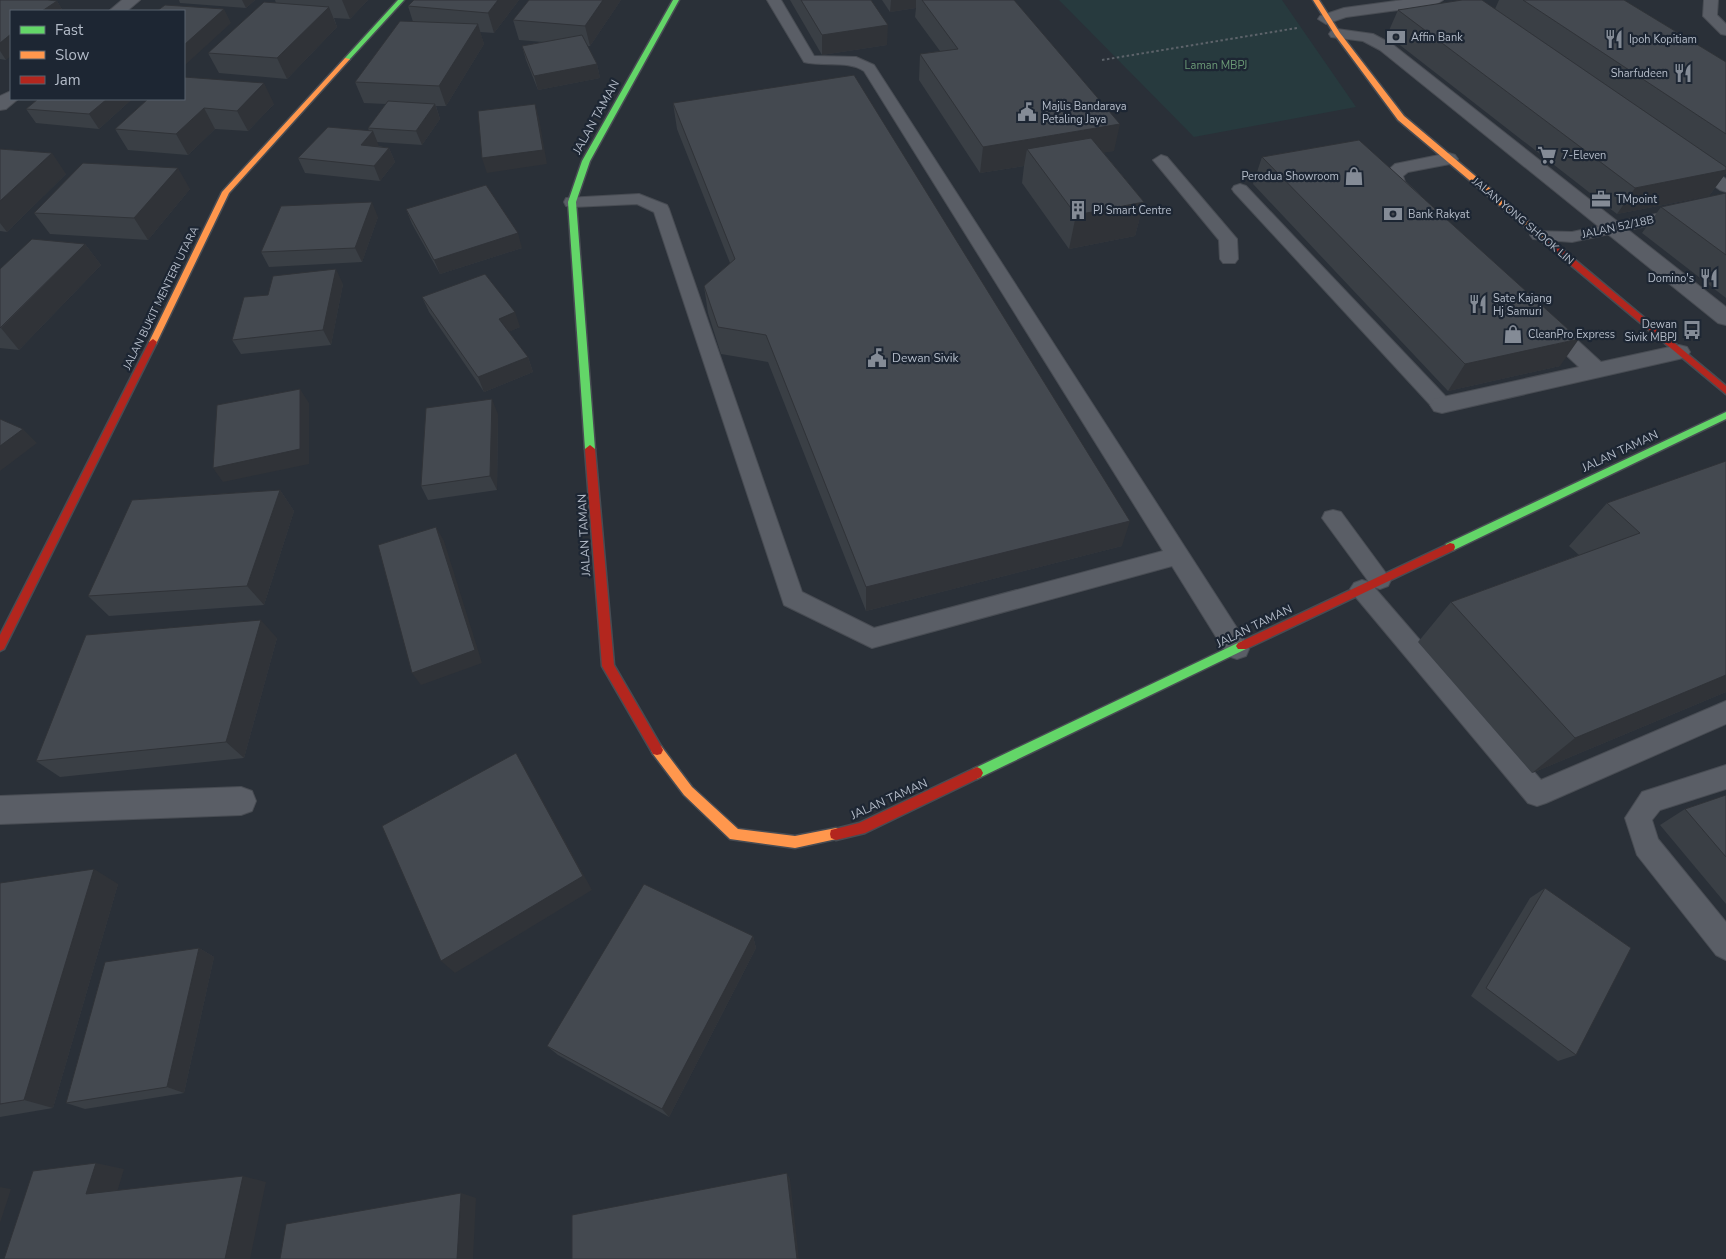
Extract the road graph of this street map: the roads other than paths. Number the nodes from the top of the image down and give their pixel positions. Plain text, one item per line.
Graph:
1 (132, 0) edge
2 (401, 0) edge
3 (676, 0) edge
4 (774, 0) edge
5 (1316, 0) edge
6 (1435, 0) edge
7 (1711, 0) edge
8 (119, 10) edge
9 (1326, 19) junction
10 (1726, 31) edge
11 (1337, 34) junction
12 (10, 97) edge
13 (0, 105) edge
14 (1677, 153) edge
15 (1448, 159) junction
16 (1161, 160) dead end
17 (1726, 186) edge
18 (1240, 189) dead end
19 (572, 202) junction
20 (1726, 204) edge
21 (1425, 210) edge
22 (1613, 228) junction
23 (1539, 235) junction
24 (1229, 259) dead end
25 (1532, 310) edge
26 (1726, 318) edge
27 (1679, 352) junction
28 (1596, 370) junction
29 (1726, 391) edge
30 (1442, 405) joint
31 (1726, 415) edge
32 (1333, 518) dead end
33 (1178, 556) junction
34 (1371, 585) junction
35 (0, 646) edge
36 (1238, 649) junction
37 (1726, 712) edge
38 (1726, 778) edge
39 (241, 802) dead end
40 (0, 810) edge
41 (1726, 945) edge

1 - 8 street
2 - 35 street, JALAN BUKIT MENTERI UTARA
3 - 19 street, JALAN TAMAN
4 - 33 lane
5 - 9 street, JALAN YONG SHOOK LIN
6 - 9 street
7 - 10 lane
9 - 11 street, JALAN YONG SHOOK LIN
11 - 15 street, JALAN YONG SHOOK LIN
11 - 22 street
12 - 13 street
14 - 17 lane
15 - 21 street
15 - 23 street, JALAN YONG SHOOK LIN
16 - 24 lane
18 - 30 lane
19 - 33 lane
19 - 36 street, JALAN TAMAN
20 - 22 lane, JALAN 52/18B
22 - 23 lane, JALAN 52/18B
22 - 26 street
23 - 27 street, JALAN YONG SHOOK LIN
25 - 28 street
27 - 28 street
27 - 29 street, JALAN YONG SHOOK LIN
28 - 30 street
31 - 34 street, JALAN TAMAN
32 - 34 lane
33 - 36 lane
34 - 36 street, JALAN TAMAN
34 - 37 lane
38 - 41 lane
39 - 40 street

